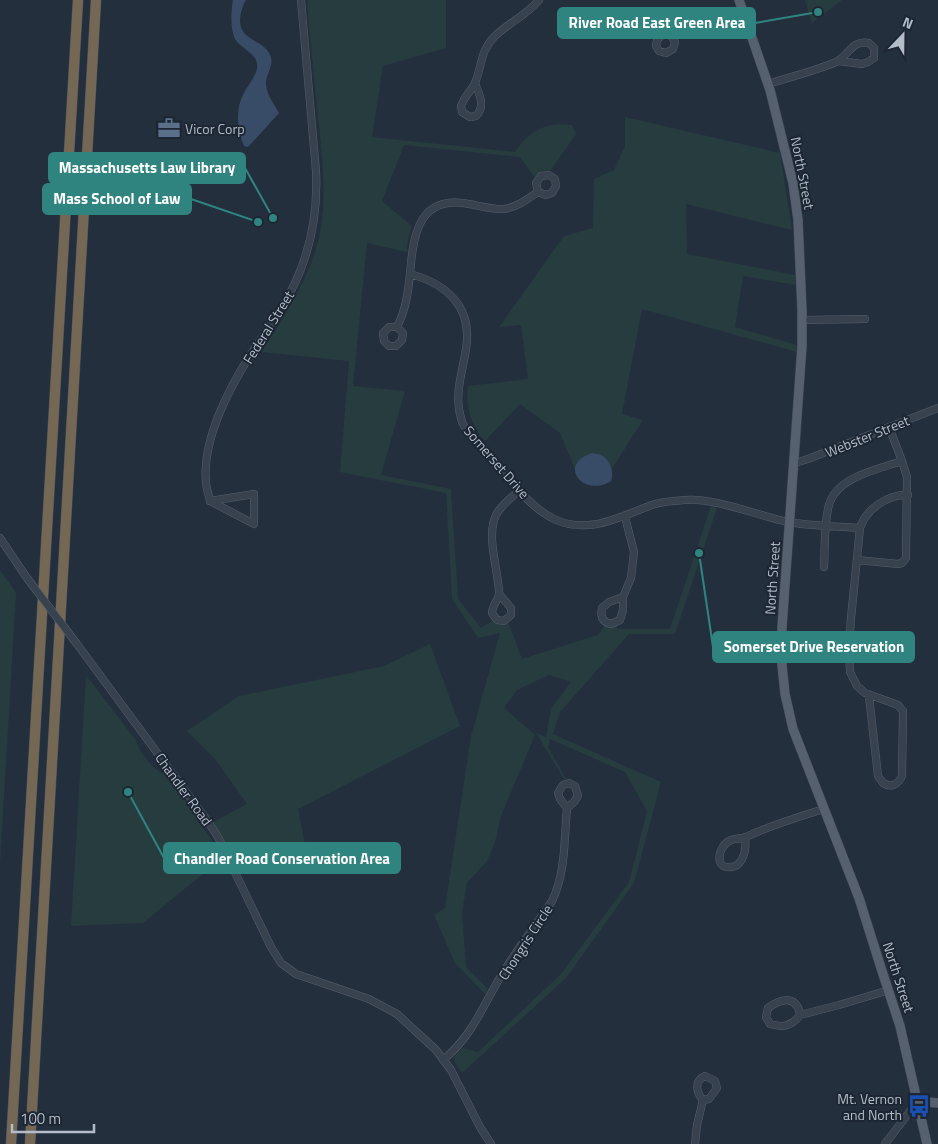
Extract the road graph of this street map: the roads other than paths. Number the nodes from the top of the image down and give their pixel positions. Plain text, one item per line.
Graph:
1 (78, 0) edge
2 (96, 0) edge
3 (301, 0) edge
4 (539, 0) edge
5 (739, 0) edge
6 (742, 12) junction
7 (672, 37) dead end
8 (838, 61) junction
9 (475, 83) dead end
10 (768, 84) junction
11 (538, 192) dead end
12 (410, 274) junction
13 (865, 319) dead end
14 (802, 320) junction
15 (397, 327) dead end
16 (938, 408) edge
17 (889, 427) junction
18 (902, 461) junction
19 (794, 463) junction
20 (520, 490) junction
21 (908, 495) junction
22 (210, 500) junction
23 (625, 517) junction
24 (790, 522) junction
25 (827, 525) junction
26 (860, 528) junction
27 (0, 538) edge
28 (857, 560) junction
29 (824, 567) dead end
30 (500, 595) dead end
31 (623, 597) dead end
32 (869, 696) junction
33 (567, 808) dead end
34 (824, 809) junction
35 (745, 837) junction
36 (889, 990) junction
37 (800, 1015) junction
38 (443, 1060) junction
39 (703, 1100) dead end
40 (938, 1103) edge
41 (918, 1106) junction
42 (11, 1144) edge
43 (30, 1144) edge
44 (491, 1144) edge
45 (696, 1144) edge
46 (885, 1144) edge
47 (927, 1144) edge

1 - 42 highway
2 - 43 highway
3 - 22 street, Federal Street
4 - 9 street
5 - 6 main road, North Street
6 - 7 street
6 - 10 main road, North Street
8 - 8 street
8 - 10 street
10 - 14 main road, North Street
11 - 12 street
12 - 15 street
12 - 20 street, Somerset Drive
13 - 14 street
14 - 19 main road, North Street
16 - 17 street, Webster Street
17 - 18 street
17 - 19 street, Webster Street
18 - 21 street
18 - 25 street
19 - 24 main road, North Street
20 - 23 street, Somerset Drive
20 - 30 street
21 - 26 street
21 - 28 street
22 - 22 street
23 - 24 street, Somerset Drive
23 - 31 street
24 - 25 street, Somerset Drive
24 - 34 main road, North Street
25 - 26 street, Somerset Drive
25 - 29 street
26 - 28 street
27 - 38 street, Chandler Road, bridge
28 - 32 street
32 - 32 street
33 - 38 street, Chongris Circle
34 - 35 street
34 - 36 main road, North Street
35 - 35 street
36 - 37 street
36 - 41 main road, North Street
37 - 37 street
38 - 44 street, Chandler Road
39 - 45 street
40 - 41 main road
41 - 46 street
41 - 47 main road, North Street

